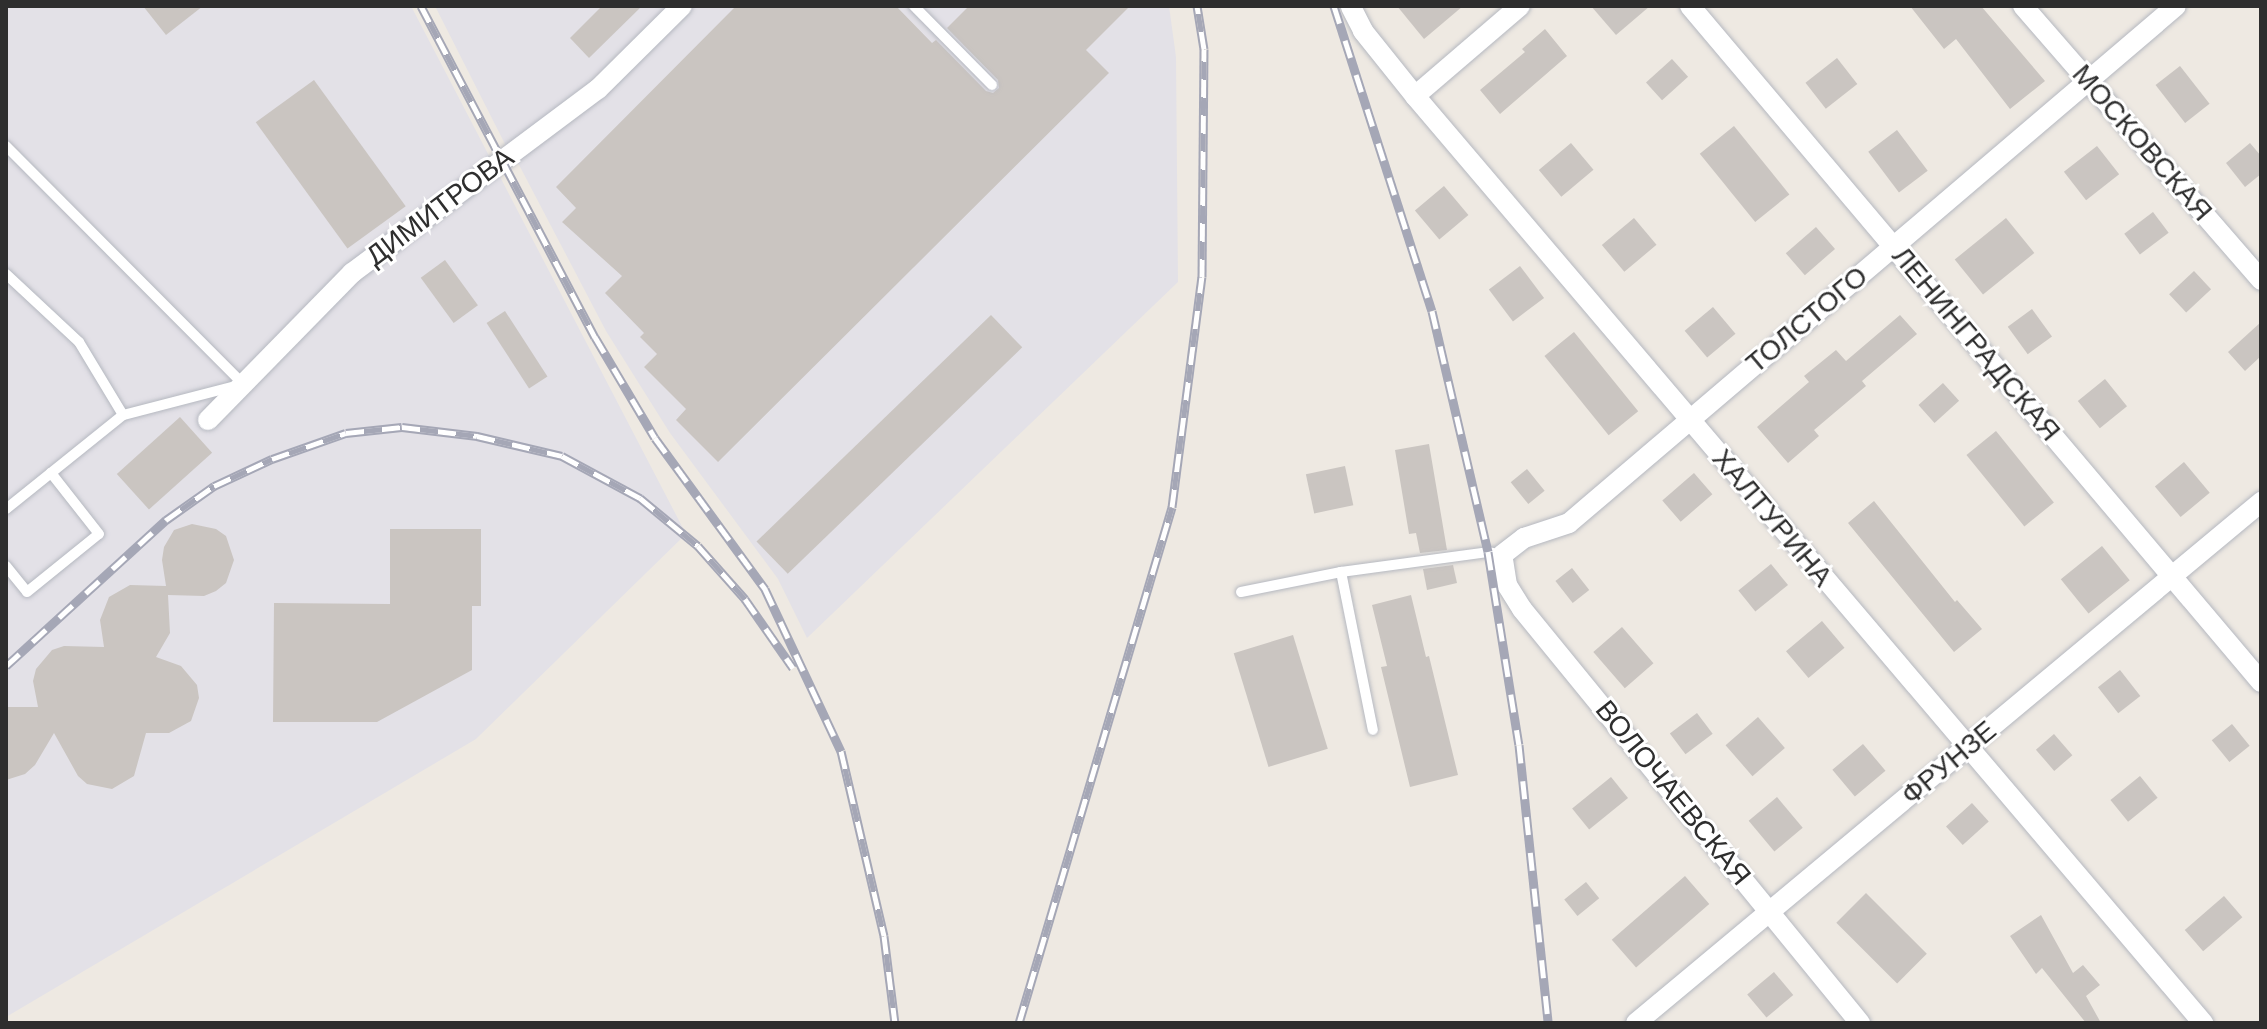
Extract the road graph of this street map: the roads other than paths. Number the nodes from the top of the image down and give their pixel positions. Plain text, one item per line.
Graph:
1 (682, 6) edge
2 (914, 6) edge
3 (1520, 6) edge
4 (1690, 6) edge
5 (2023, 6) edge
6 (2176, 6) edge
7 (1351, 7) edge
8 (2088, 81) junction
9 (992, 85) dead end
10 (1415, 96) junction
11 (6, 146) edge
12 (1894, 246) junction
13 (6, 274) edge
14 (2261, 280) edge
15 (243, 384) junction
16 (123, 415) junction
17 (208, 420) dead end
18 (1690, 421) junction
19 (51, 473) junction
20 (2261, 502) edge
21 (6, 509) edge
22 (1502, 555) junction
23 (6, 566) edge
24 (1341, 572) junction
25 (2170, 578) junction
26 (1241, 592) dead end
27 (2261, 682) edge
28 (1373, 730) dead end
29 (1967, 748) junction
30 (1771, 913) junction
31 (1636, 1023) edge
32 (1860, 1023) edge
33 (2203, 1023) edge

1 - 15 street, ДИМИТРОВА
2 - 9 lane
3 - 10 street
4 - 12 street, ЛЕНИНГРАДСКАЯ
5 - 8 street, МОСКОВСКАЯ
6 - 8 street, ТОЛСТОГО
7 - 10 street, ХАЛТУРИНА
8 - 12 street, ТОЛСТОГО
8 - 14 street, МОСКОВСКАЯ
10 - 18 street, ХАЛТУРИНА
11 - 15 lane
12 - 18 street, ТОЛСТОГО
12 - 25 street, ЛЕНИНГРАДСКАЯ
13 - 16 lane
15 - 16 lane
15 - 17 street, ДИМИТРОВА
16 - 19 lane
18 - 22 street, ТОЛСТОГО
18 - 29 street, ХАЛТУРИНА
19 - 21 lane
19 - 23 lane
20 - 25 street, ФРУНЗЕ
22 - 24 lane
22 - 30 street, ВОЛОЧАЕВСКАЯ
24 - 26 lane
24 - 28 lane
25 - 27 street, ЛЕНИНГРАДСКАЯ
25 - 29 street, ФРУНЗЕ
29 - 30 street, ФРУНЗЕ
29 - 33 street, ХАЛТУРИНА
30 - 31 street, ФРУНЗЕ
30 - 32 street, ВОЛОЧАЕВСКАЯ

